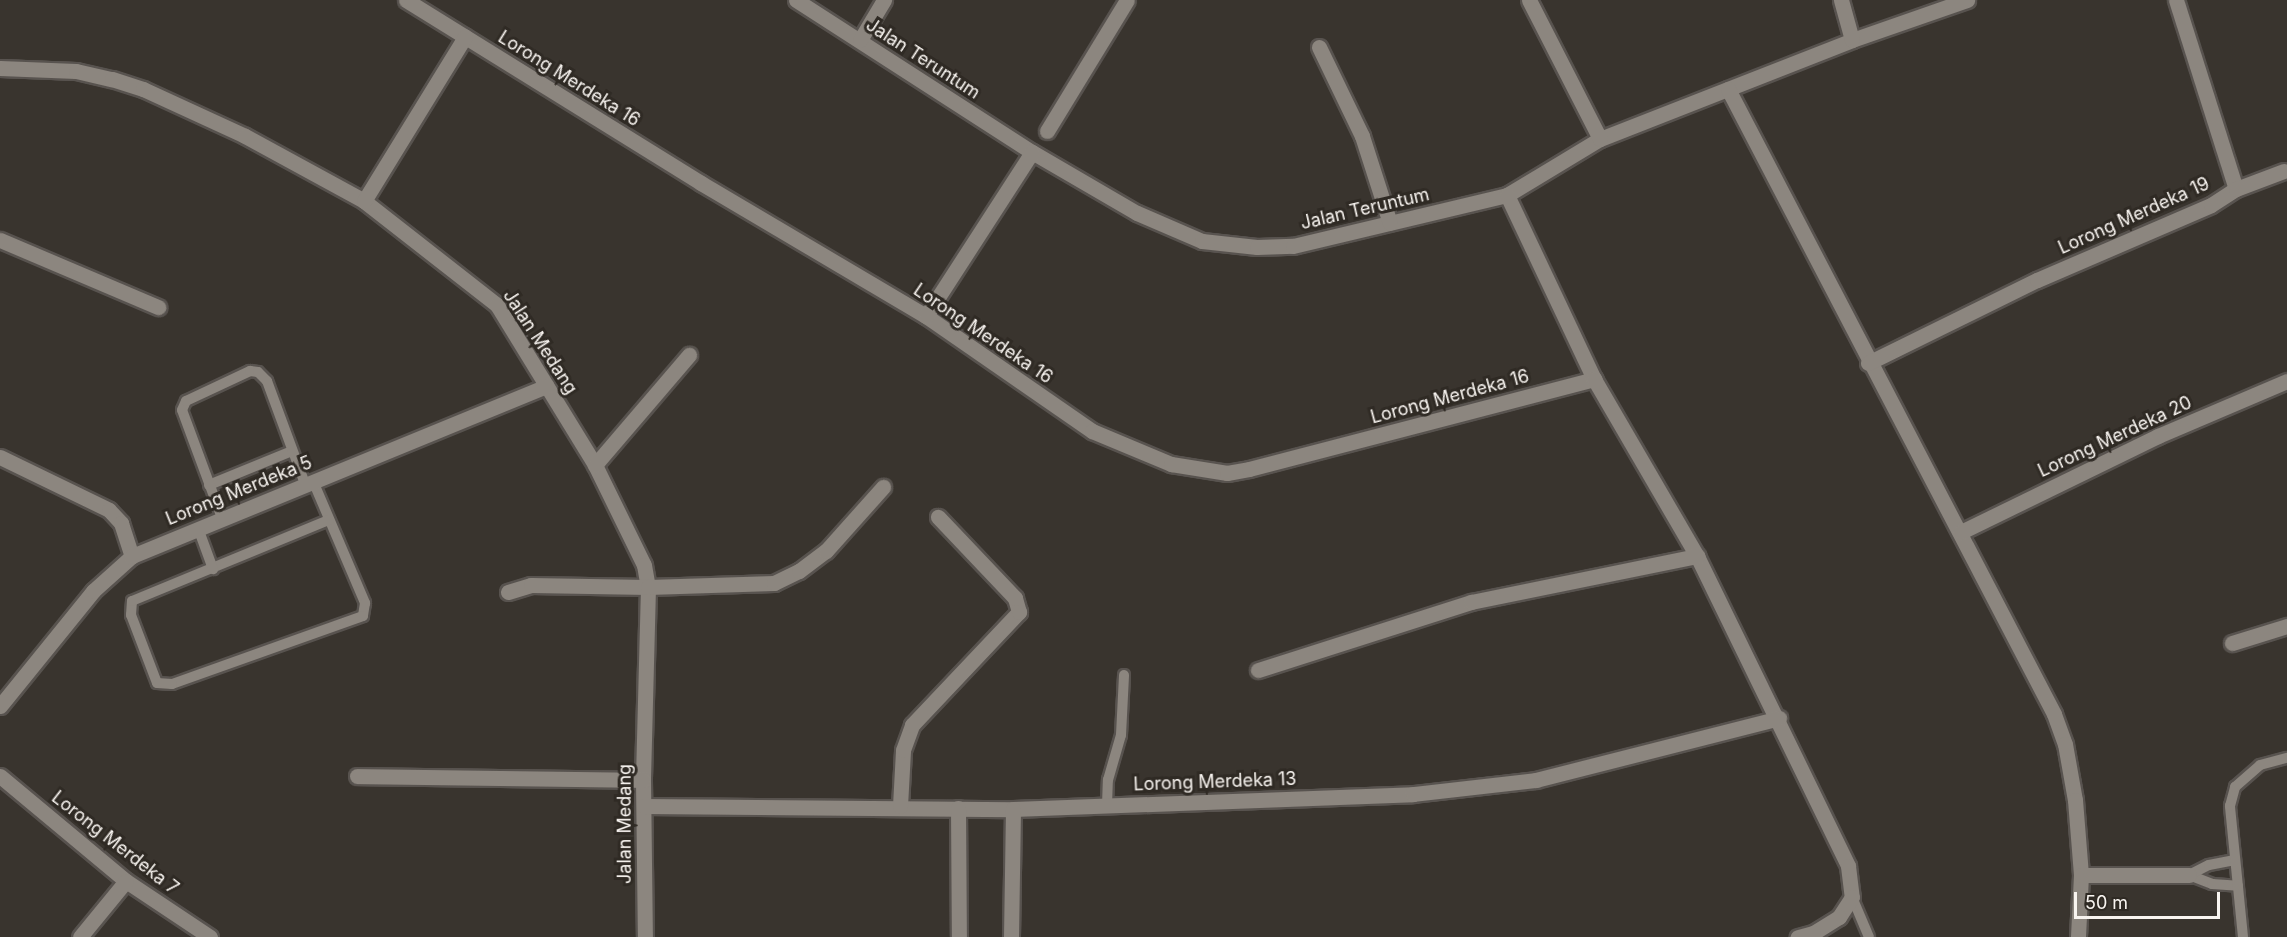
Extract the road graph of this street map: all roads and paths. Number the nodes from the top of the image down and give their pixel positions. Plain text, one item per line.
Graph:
1 (406, 0) edge
2 (796, 0) edge
3 (884, 0) edge
4 (1127, 0) edge
5 (1529, 0) edge
6 (1840, 0) edge
7 (1967, 0) edge
8 (2176, 0) edge
9 (465, 37) junction
10 (860, 40) junction
11 (1852, 40) junction
12 (1319, 47) dead end
13 (0, 68) edge
14 (1728, 89) junction
15 (1047, 131) dead end
16 (1600, 139) junction
17 (1032, 152) junction
18 (2284, 171) dead end
19 (2236, 189) junction
20 (1507, 195) junction
21 (364, 201) junction
22 (1390, 223) junction
23 (0, 240) edge
24 (158, 307) dead end
25 (926, 316) junction
26 (689, 355) dead end
27 (1868, 363) junction
28 (1594, 380) junction
29 (2287, 381) edge
30 (546, 386) junction
31 (292, 451) junction
32 (0, 457) edge
33 (595, 465) junction
34 (309, 483) junction
35 (209, 485) junction
36 (883, 487) dead end
37 (938, 517) dead end
38 (222, 519) junction
39 (329, 519) junction
40 (198, 528) junction
41 (1961, 532) junction
42 (132, 556) junction
43 (1697, 556) junction
44 (213, 569) junction
45 (648, 587) junction
46 (508, 592) dead end
47 (2287, 627) edge
48 (2232, 643) dead end
49 (1258, 670) dead end
50 (1124, 675) dead end
51 (0, 706) edge
52 (1779, 718) junction
53 (2287, 758) edge
54 (0, 776) edge
55 (357, 776) dead end
56 (644, 780) junction
57 (644, 806) junction
58 (1107, 806) junction
59 (900, 807) junction
60 (958, 808) junction
61 (1013, 809) junction
62 (2234, 861) junction
63 (2081, 875) junction
64 (2189, 875) junction
65 (126, 881) junction
66 (2238, 886) junction
67 (1852, 897) junction
68 (80, 937) edge
69 (210, 937) edge
70 (645, 937) edge
71 (959, 937) edge
72 (1011, 937) edge
73 (1798, 937) edge
74 (1869, 937) edge
75 (2078, 937) edge
76 (2243, 937) edge

1 - 9 street, Lorong Merdeka 16
2 - 10 street, Jalan Teruntum
3 - 10 street
4 - 15 street
5 - 16 street
6 - 11 street
7 - 11 street, Jalan Teruntum
8 - 19 street, Lorong Merdeka 19
9 - 21 street
9 - 25 street, Lorong Merdeka 16
10 - 17 street, Jalan Teruntum
11 - 14 street, Jalan Teruntum
12 - 22 street
13 - 21 street, Jalan Medang
14 - 16 street, Jalan Teruntum
14 - 27 street
16 - 20 street, Jalan Teruntum
17 - 22 street, Jalan Teruntum
17 - 25 street
18 - 19 street
19 - 27 street, Lorong Merdeka 19
20 - 22 street, Jalan Teruntum
20 - 28 street
21 - 30 street, Jalan Medang
23 - 24 street
25 - 28 street, Lorong Merdeka 16
26 - 33 street
27 - 41 street
28 - 43 street
29 - 41 street, Lorong Merdeka 20
30 - 33 street, Jalan Medang
30 - 34 street, Lorong Merdeka 5
31 - 34 lane
31 - 35 lane
31 - 35 lane
32 - 42 street
33 - 45 street, Jalan Medang
34 - 38 street, Lorong Merdeka 5
34 - 39 lane
35 - 38 lane
36 - 45 street
37 - 59 street
38 - 40 street, Lorong Merdeka 5
39 - 44 lane
39 - 44 lane
40 - 42 street, Lorong Merdeka 5
40 - 44 lane
41 - 63 street
42 - 51 street, Lorong Merdeka 5
43 - 49 street
43 - 52 street
45 - 46 street
45 - 56 street, Jalan Medang
47 - 48 street
50 - 58 lane
52 - 58 street, Lorong Merdeka 13
52 - 67 street
53 - 62 lane
54 - 65 street, Lorong Merdeka 7
55 - 56 street
56 - 57 street, Jalan Medang
57 - 59 street, Lorong Merdeka 13
57 - 70 street, Jalan Medang
58 - 61 street, Lorong Merdeka 13
59 - 60 street, Lorong Merdeka 13
60 - 61 street, Lorong Merdeka 13
60 - 71 street
61 - 72 street
62 - 64 lane
62 - 66 lane
63 - 64 street
63 - 75 street
64 - 66 lane
65 - 68 street
65 - 69 street, Lorong Merdeka 7
66 - 76 lane
67 - 73 street
67 - 74 lane

